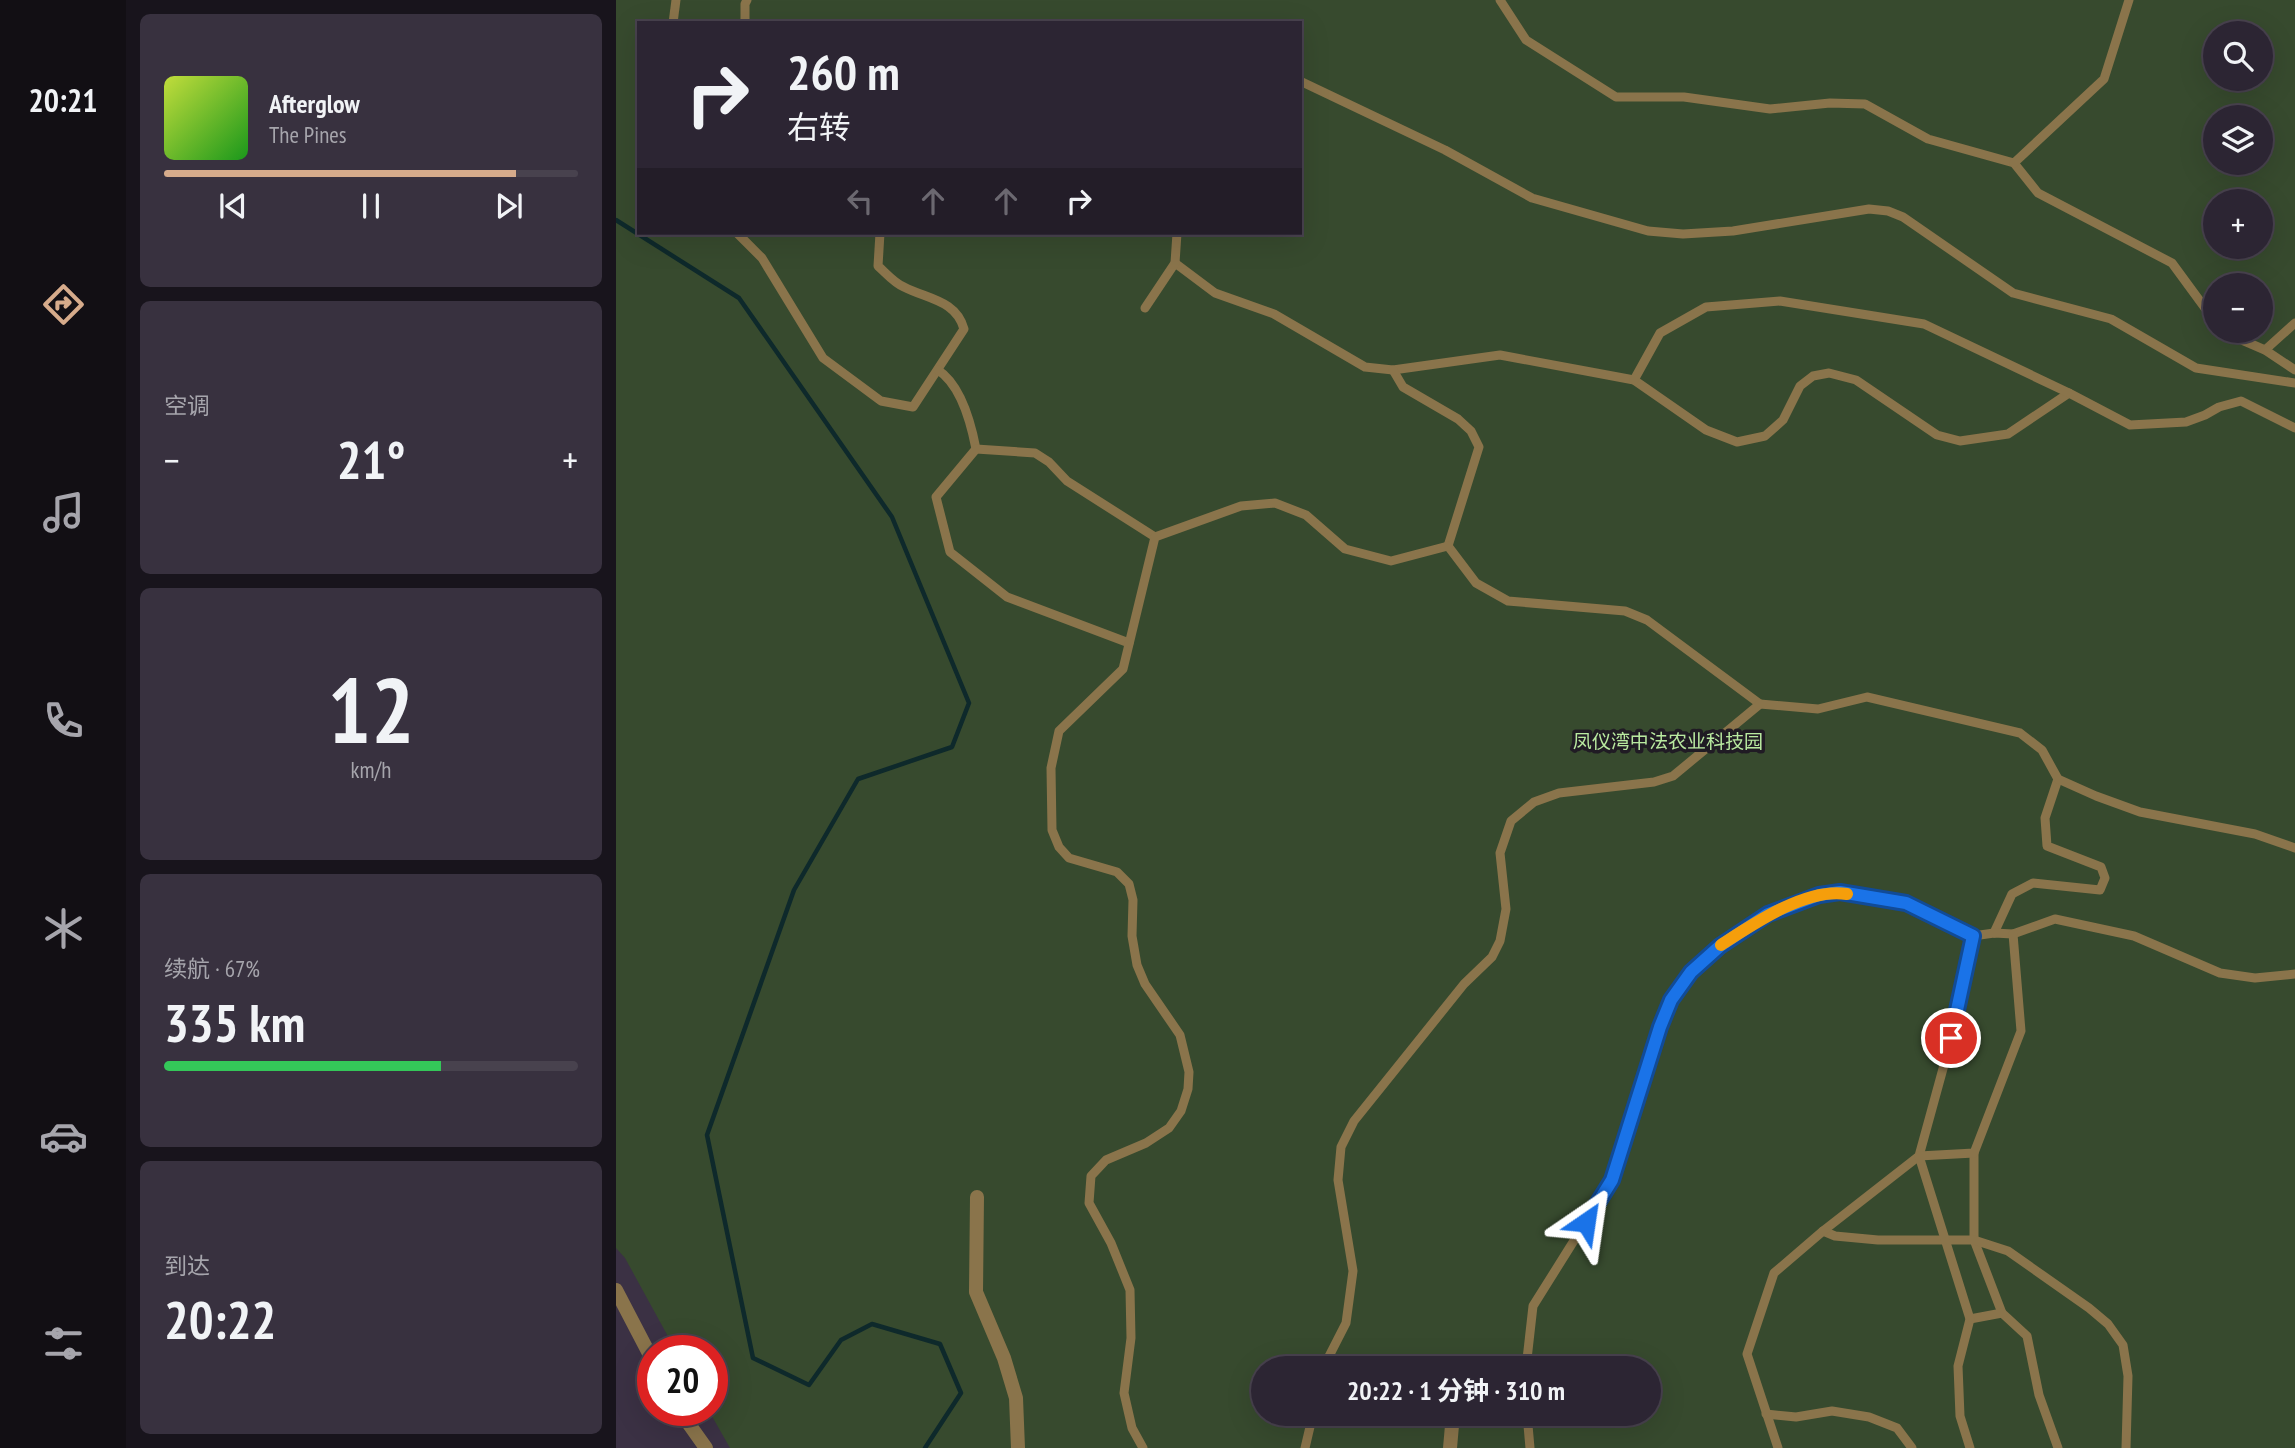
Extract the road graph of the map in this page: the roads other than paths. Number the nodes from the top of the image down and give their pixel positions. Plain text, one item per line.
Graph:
1 (676, 0) edge
2 (747, 0) edge
3 (1500, 0) edge
4 (2129, 0) edge
5 (673, 21) edge
6 (745, 21) edge
7 (1302, 82) edge
8 (2014, 163) junction
9 (739, 235) edge
10 (880, 235) edge
11 (1177, 235) edge
12 (1175, 263) junction
13 (2203, 306) edge
14 (1145, 308) dead end
15 (2295, 323) edge
16 (2249, 343) edge
17 (2265, 350) junction
18 (938, 370) junction
19 (1393, 370) junction
20 (2295, 370) edge
21 (1634, 380) junction
22 (2295, 383) edge
23 (2068, 393) junction
24 (2295, 428) edge
25 (976, 449) junction
26 (1155, 537) junction
27 (1448, 546) junction
28 (1129, 643) junction
29 (1760, 704) junction
30 (2058, 779) junction
31 (2295, 848) edge
32 (1994, 933) junction
33 (2013, 934) junction
34 (1973, 936) junction
35 (2295, 974) edge
36 (1974, 1153) junction
37 (1919, 1156) junction
38 (977, 1197) dead end
39 (1823, 1231) junction
40 (1946, 1240) junction
41 (1974, 1240) junction
42 (616, 1290) edge
43 (2003, 1313) junction
44 (1970, 1319) junction
45 (639, 1335) edge
46 (1329, 1356) edge
47 (1527, 1356) edge
48 (1766, 1414) junction
49 (690, 1426) edge
50 (1310, 1426) edge
51 (1452, 1426) edge
52 (1528, 1426) edge
53 (706, 1448) edge
54 (1018, 1448) edge
55 (1143, 1448) edge
56 (1305, 1448) edge
57 (1450, 1448) edge
58 (1530, 1448) edge
59 (1777, 1448) edge
60 (1912, 1448) edge
61 (1970, 1448) edge
62 (2058, 1448) edge
63 (2126, 1448) edge

1 - 5 lane
2 - 6 lane
3 - 8 lane
4 - 8 lane
7 - 22 lane
8 - 13 lane
9 - 18 lane
10 - 18 lane
11 - 12 lane
12 - 14 lane
12 - 19 lane
15 - 17 lane
16 - 17 lane
17 - 20 lane
18 - 25 lane
19 - 21 lane
19 - 27 lane
21 - 23 lane
21 - 23 lane
23 - 24 lane
25 - 26 lane
25 - 28 lane
26 - 27 lane
26 - 28 lane
27 - 29 lane
28 - 55 lane
29 - 30 lane
29 - 46 lane
30 - 31 lane
30 - 32 lane
32 - 33 lane
32 - 34 lane
33 - 35 lane
33 - 36 lane
34 - 37 lane
34 - 47 lane
36 - 37 lane
36 - 41 lane
37 - 39 lane
37 - 40 lane
38 - 54 street
39 - 40 lane
39 - 48 lane
40 - 41 lane
40 - 44 lane
41 - 43 lane
41 - 63 lane
42 - 45 street
43 - 44 lane
43 - 62 lane
44 - 61 lane
48 - 59 lane
48 - 60 lane
49 - 53 street
50 - 56 lane
51 - 57 street
52 - 58 lane

